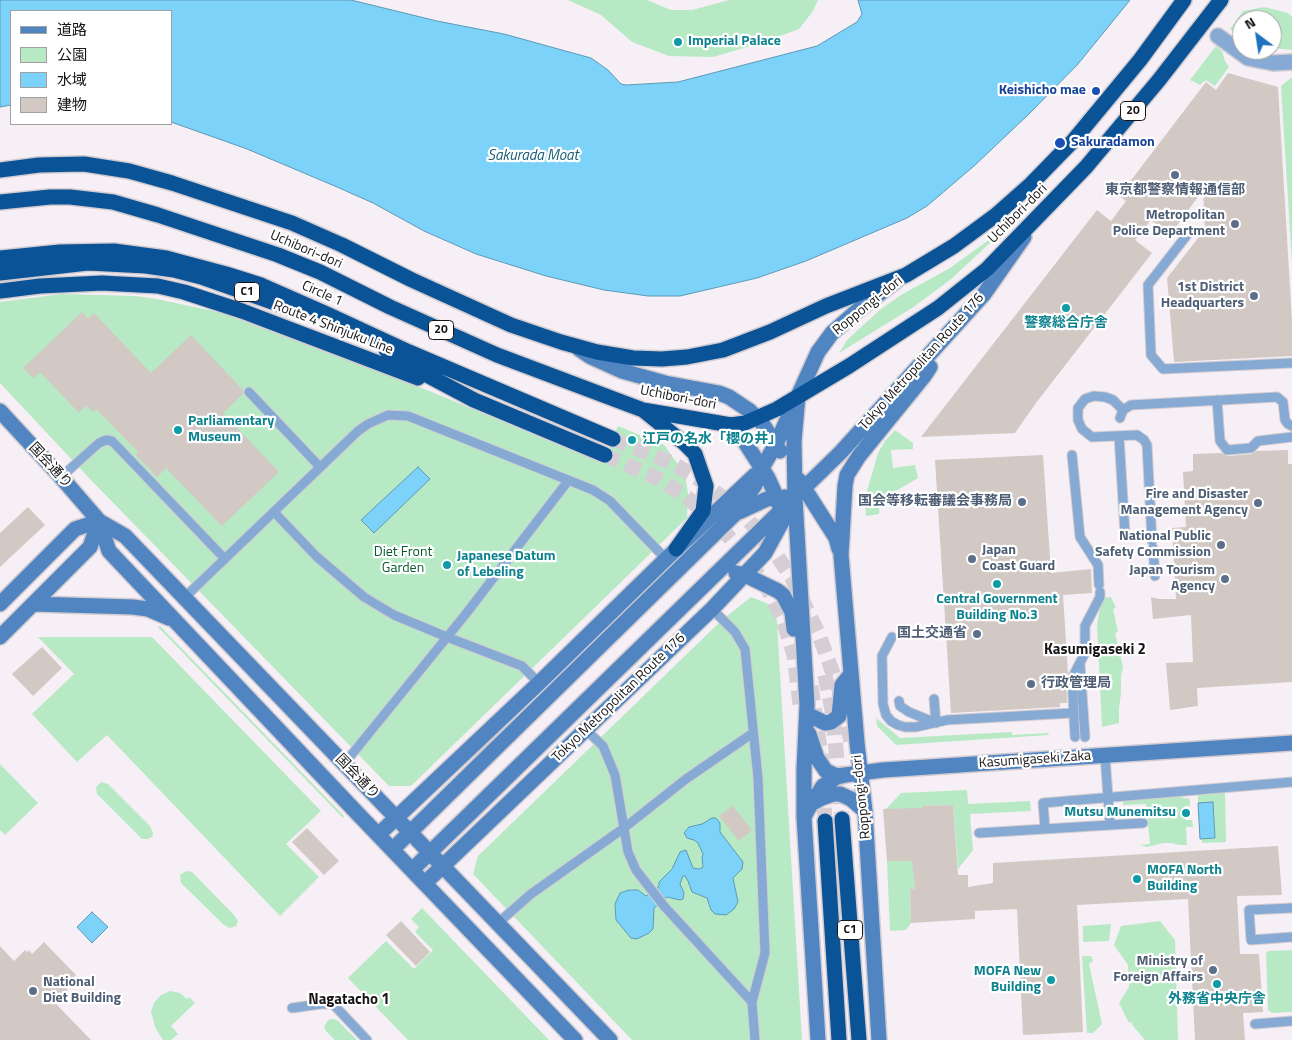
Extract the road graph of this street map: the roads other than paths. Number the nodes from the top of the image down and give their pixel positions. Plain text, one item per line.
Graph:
1 (1184, 0) edge
2 (1221, 0) edge
3 (1218, 36) dead end
4 (1292, 62) edge
5 (0, 170) edge
6 (0, 202) edge
7 (1038, 218) junction
8 (1187, 235) dead end
9 (0, 259) edge
10 (0, 272) edge
11 (906, 275) junction
12 (0, 291) edge
13 (947, 336) junction
14 (574, 346) junction
15 (1292, 363) edge
16 (249, 392) dead end
17 (798, 396) junction
18 (474, 400) junction
19 (1217, 400) junction
20 (643, 410) junction
21 (0, 412) edge
22 (757, 418) junction
23 (731, 425) junction
24 (1292, 426) edge
25 (1119, 436) junction
26 (1292, 437) edge
27 (613, 439) tunnel mouth
28 (776, 444) junction
29 (605, 455) tunnel mouth
30 (1072, 455) dead end
31 (320, 467) junction
32 (762, 468) junction
33 (794, 472) junction
34 (61, 477) junction
35 (568, 481) junction
36 (800, 493) junction
37 (781, 509) junction
38 (274, 512) junction
39 (735, 514) junction
40 (99, 521) junction
41 (1125, 533) dead end
42 (671, 554) junction
43 (841, 555) junction
44 (225, 559) junction
45 (799, 569) junction
46 (745, 575) junction
47 (715, 576) junction
48 (1155, 576) dead end
49 (184, 598) junction
50 (0, 604) edge
51 (33, 604) junction
52 (712, 609) junction
53 (177, 622) junction
54 (0, 637) edge
55 (447, 637) junction
56 (892, 637) dead end
57 (1080, 664) junction
58 (851, 674) junction
59 (539, 683) junction
60 (934, 699) dead end
61 (898, 701) dead end
62 (1073, 713) junction
63 (807, 716) junction
64 (936, 723) junction
65 (586, 730) junction
66 (753, 733) junction
67 (1085, 737) dead end
68 (1075, 738) dead end
69 (1292, 743) edge
70 (1105, 756) junction
71 (344, 764) junction
72 (860, 772) junction
73 (1292, 782) edge
74 (1108, 797) junction
75 (808, 810) junction
76 (865, 811) junction
77 (396, 818) junction
78 (842, 819) tunnel mouth
79 (825, 821) tunnel mouth
80 (1143, 823) dead end
81 (1110, 824) junction
82 (624, 828) junction
83 (1045, 828) junction
84 (410, 832) junction
85 (979, 832) dead end
86 (378, 835) junction
87 (392, 850) junction
88 (430, 853) junction
89 (443, 866) junction
90 (412, 870) junction
91 (426, 883) junction
92 (1292, 908) edge
93 (498, 924) junction
94 (1292, 937) edge
95 (752, 1002) junction
96 (292, 1008) dead end
97 (1292, 1022) edge
98 (1256, 1024) dead end
99 (367, 1040) edge
100 (576, 1040) edge
101 (610, 1040) edge
102 (756, 1040) edge
103 (818, 1040) edge
104 (839, 1040) edge
105 (858, 1040) edge
106 (879, 1040) edge

1 - 11 highway, Uchibori-dori / 20
2 - 7 highway, Uchibori-dori / 20
3 - 4 street
5 - 14 highway, Uchibori-dori / 20
6 - 20 highway, Uchibori-dori / 20
7 - 13 main road, Tokyo Metropolitan Route 176
7 - 17 highway, Uchibori-dori / 20
8 - 15 lane
9 - 27 highway, Circle 1 / C1
10 - 18 highway, Circle 1 / C1
11 - 14 highway, Uchibori-dori / 20
11 - 17 main road, Roppongi-dori
12 - 18 highway, Route 4 Shinjuku Line
13 - 36 main road, Tokyo Metropolitan Route 176
13 - 43 main road
14 - 22 main road
16 - 31 lane
17 - 22 highway, Uchibori-dori / 20
17 - 28 main road
17 - 33 main road, Roppongi-dori
18 - 29 highway, C1, bridge
19 - 24 lane
19 - 25 lane
19 - 26 lane
20 - 23 highway, Uchibori-dori / 20
20 - 42 highway
21 - 34 main road, 国会通り
22 - 23 highway, Uchibori-dori / 20
22 - 28 main road
23 - 32 main road
25 - 41 lane
25 - 48 lane
28 - 32 main road
28 - 33 main road
30 - 57 lane
31 - 35 lane
31 - 38 lane
32 - 37 main road
32 - 39 main road
32 - 42 main road
33 - 36 main road
34 - 40 main road, 国会通り
34 - 44 lane
35 - 42 lane
35 - 55 lane
36 - 37 main road, Tokyo Metropolitan Route 176
36 - 37 main road
36 - 43 main road
36 - 45 main road
37 - 39 main road
37 - 45 main road
37 - 46 main road, Tokyo Metropolitan Route 176
37 - 47 main road, Tokyo Metropolitan Route 176
38 - 44 lane
38 - 55 lane
39 - 84 main road
40 - 49 main road, 国会通り
40 - 50 main road
40 - 51 main road
40 - 53 main road, 国会通り
42 - 59 main road
43 - 58 main road, Roppongi-dori
44 - 49 lane
45 - 63 main road
46 - 47 main road
46 - 52 main road, Tokyo Metropolitan Route 176
46 - 63 main road
47 - 88 main road, Tokyo Metropolitan Route 176
49 - 71 main road, 国会通り
51 - 53 main road
51 - 54 main road
52 - 65 main road, Tokyo Metropolitan Route 176
52 - 66 lane
53 - 86 main road, 国会通り
55 - 59 lane
55 - 71 lane
56 - 64 lane
57 - 62 lane
57 - 67 lane
58 - 63 main road
58 - 72 main road, Roppongi-dori
59 - 77 main road
60 - 64 lane
61 - 64 lane
62 - 64 lane
62 - 68 lane
63 - 72 main road, Kasumigaseki Zaka
63 - 75 main road
65 - 82 lane
65 - 89 main road, Tokyo Metropolitan Route 176
66 - 82 lane
66 - 95 lane
69 - 70 main road, Kasumigaseki Zaka
70 - 72 main road, Kasumigaseki Zaka
70 - 74 lane
71 - 77 main road, 国会通り
72 - 75 main road
72 - 76 main road, Roppongi-dori
73 - 74 lane
74 - 81 lane
74 - 83 lane
75 - 76 main road
75 - 103 main road
76 - 106 main road, Roppongi-dori
77 - 84 main road, 国会通り
77 - 86 main road
78 - 105 highway, C1
79 - 104 highway, C1
80 - 81 lane
81 - 83 lane
82 - 93 lane
82 - 95 lane
83 - 85 lane
84 - 87 main road
84 - 88 main road, 国会通り
86 - 87 main road, 国会通り
87 - 90 main road, 国会通り
88 - 89 main road, 国会通り
88 - 90 main road, Tokyo Metropolitan Route 176
89 - 91 main road, Tokyo Metropolitan Route 176
89 - 93 main road, 国会通り
90 - 91 main road, 国会通り
91 - 100 main road, 国会通り
92 - 94 lane
93 - 101 main road, 国会通り
95 - 102 lane
96 - 99 lane
97 - 98 lane

